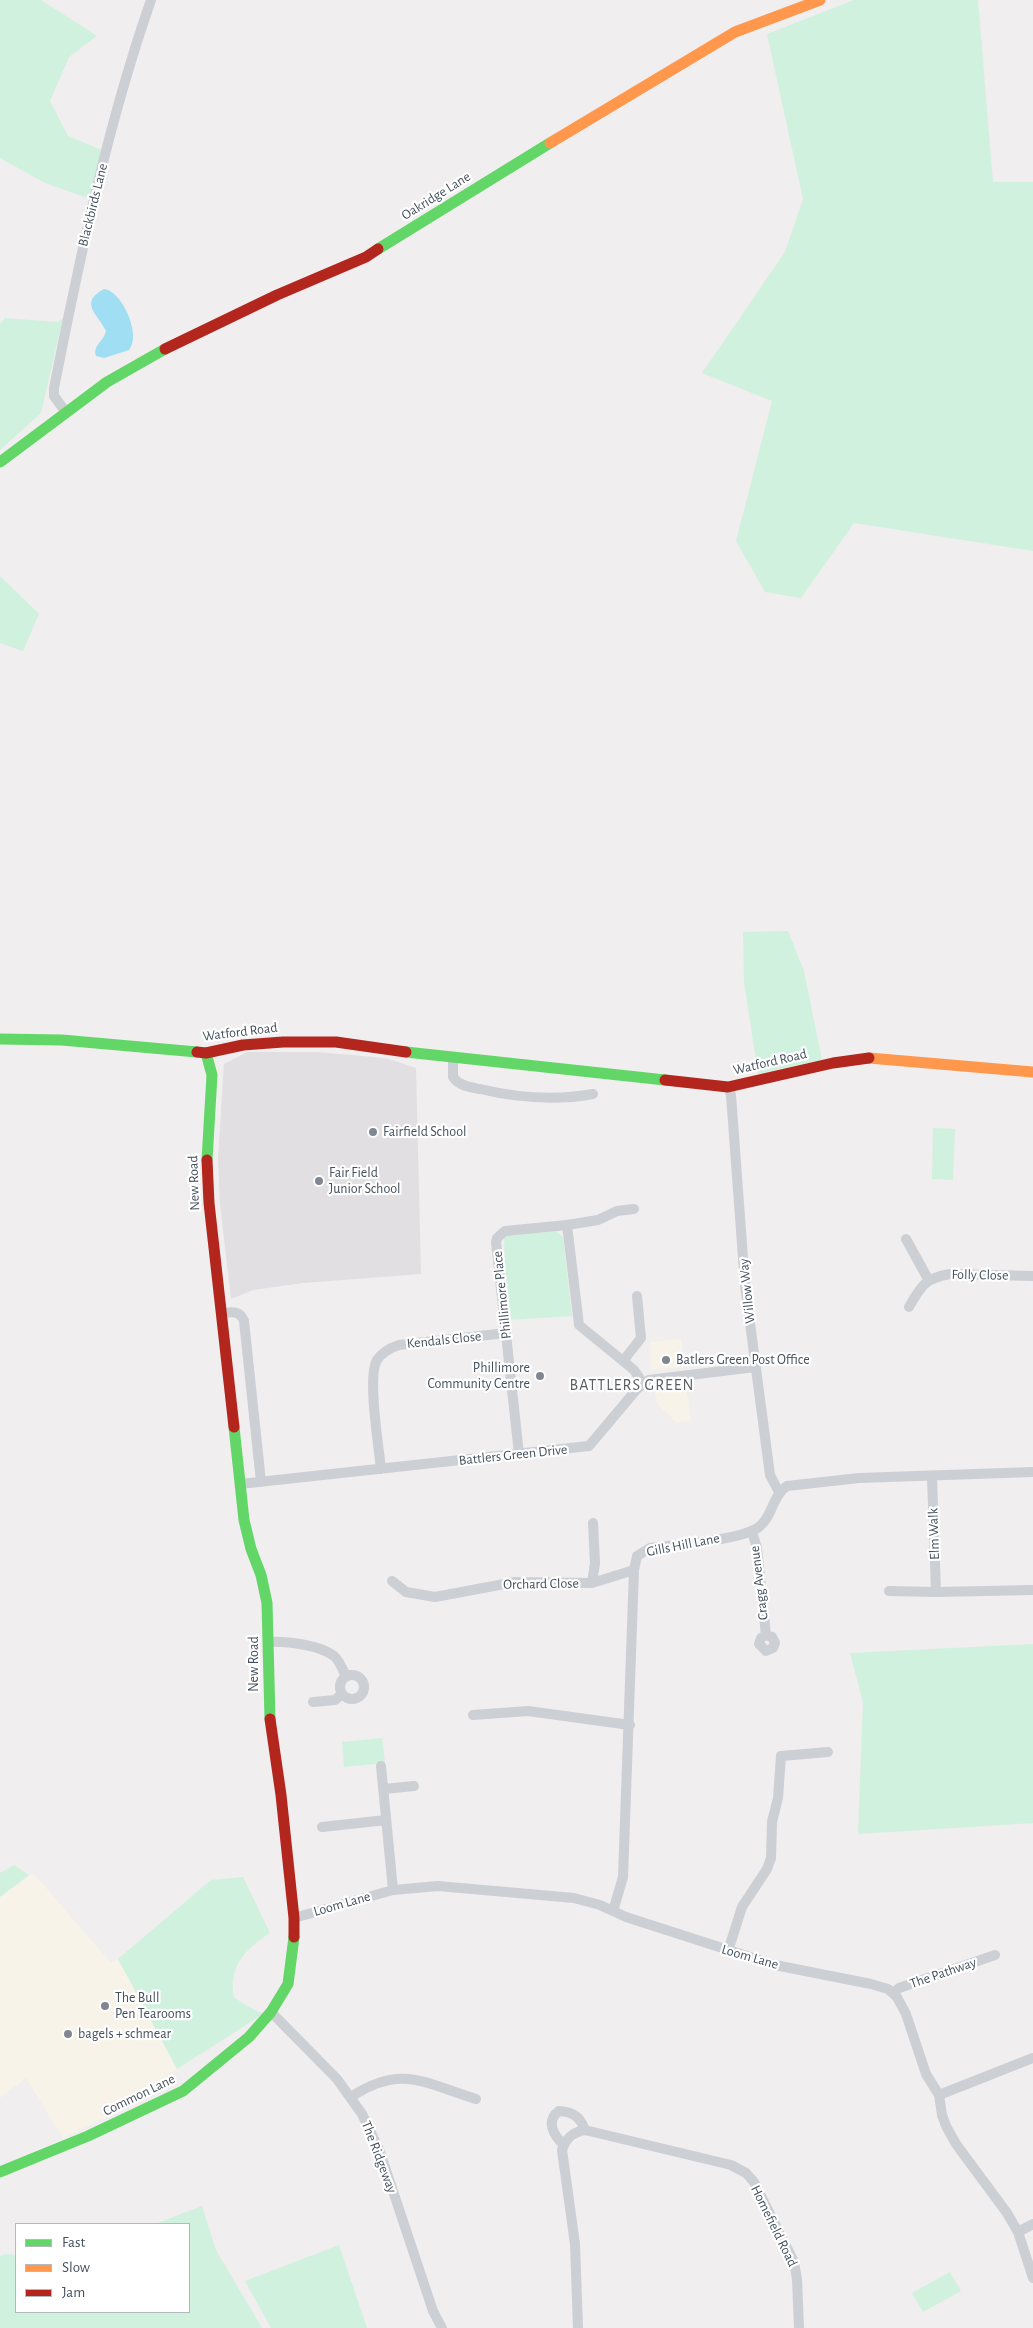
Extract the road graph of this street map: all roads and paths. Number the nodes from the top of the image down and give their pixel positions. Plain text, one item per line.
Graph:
1 (151, 0) edge
2 (820, 0) edge
3 (65, 412) junction
4 (0, 462) edge
5 (0, 1039) edge
6 (206, 1053) junction
7 (453, 1058) junction
8 (1033, 1072) edge
9 (728, 1086) junction
10 (593, 1094) dead end
11 (634, 1209) dead end
12 (567, 1225) junction
13 (906, 1238) dead end
14 (1033, 1276) edge
15 (928, 1279) junction
16 (637, 1296) dead end
17 (909, 1307) dead end
18 (222, 1313) junction
19 (506, 1333) junction
20 (623, 1361) junction
21 (755, 1368) junction
22 (643, 1383) junction
23 (519, 1454) junction
24 (381, 1469) junction
25 (1033, 1472) edge
26 (932, 1476) junction
27 (261, 1482) junction
28 (240, 1484) junction
29 (779, 1492) junction
30 (593, 1523) dead end
31 (752, 1532) junction
32 (634, 1570) junction
33 (392, 1581) dead end
34 (592, 1583) junction
35 (1033, 1590) edge
36 (889, 1591) dead end
37 (936, 1592) junction
38 (766, 1635) dead end
39 (269, 1642) junction
40 (346, 1677) junction
41 (342, 1694) junction
42 (313, 1702) dead end
43 (473, 1715) dead end
44 (630, 1726) junction
45 (828, 1752) dead end
46 (381, 1766) dead end
47 (414, 1786) dead end
48 (384, 1789) junction
49 (386, 1820) junction
50 (322, 1827) dead end
51 (393, 1890) junction
52 (613, 1911) junction
53 (294, 1918) junction
54 (728, 1951) junction
55 (994, 1955) dead end
56 (894, 1993) junction
57 (272, 2012) junction
58 (1033, 2058) edge
59 (939, 2095) junction
60 (351, 2097) junction
61 (476, 2099) dead end
62 (585, 2130) junction
63 (564, 2145) junction
64 (0, 2172) edge
65 (1033, 2224) edge
66 (1018, 2232) junction
67 (1033, 2278) edge
68 (442, 2328) edge
69 (578, 2328) edge
70 (799, 2328) edge

1 - 3 street, Blackbirds Lane
2 - 3 street, Oakridge Lane
3 - 4 street, Oakridge Lane
5 - 6 street, Watford Road
6 - 7 street, Watford Road
6 - 18 street, New Road
7 - 9 street, Watford Road
7 - 10 street
8 - 9 street, Watford Road
9 - 21 street, Willow Way
11 - 12 street, Phillimore Place
12 - 19 street, Phillimore Place
12 - 20 street
13 - 15 street
14 - 15 street, Folly Close
15 - 17 street
16 - 20 street
18 - 27 street
18 - 28 street, New Road
19 - 23 street, Phillimore Place
19 - 24 street, Kendals Close
20 - 22 street
21 - 22 street
21 - 29 street, Willow Way
22 - 23 street, Battlers Green Drive
23 - 24 street, Battlers Green Drive
24 - 27 street, Battlers Green Drive
25 - 26 street
26 - 29 street
26 - 37 street, Elm Walk
27 - 28 street, Battlers Green Drive
28 - 39 street, New Road
29 - 31 street
30 - 34 street
31 - 32 street, Gills Hill Lane
31 - 38 street, Cragg Avenue
32 - 34 street, Orchard Close
32 - 44 street, Gills Hill Lane
33 - 34 street, Orchard Close
35 - 37 street
36 - 37 street
39 - 40 street
39 - 53 street, New Road
40 - 41 street
40 - 41 street
41 - 42 street
43 - 44 street
44 - 52 street, Gills Hill Lane
45 - 54 street
46 - 48 street
47 - 48 street
48 - 49 street
49 - 50 street
49 - 51 street
51 - 52 street, Loom Lane
51 - 53 street, Loom Lane
52 - 54 street, Loom Lane
53 - 57 street, New Road
54 - 56 street, Loom Lane
55 - 56 street, The Pathway
56 - 59 street
57 - 60 street, The Ridgeway
57 - 64 street, Common Lane
58 - 59 street
59 - 66 street
60 - 61 street
60 - 68 street, The Ridgeway
62 - 63 street
62 - 63 street
62 - 70 street, Homefield Road
63 - 69 street
65 - 66 street
66 - 67 street

